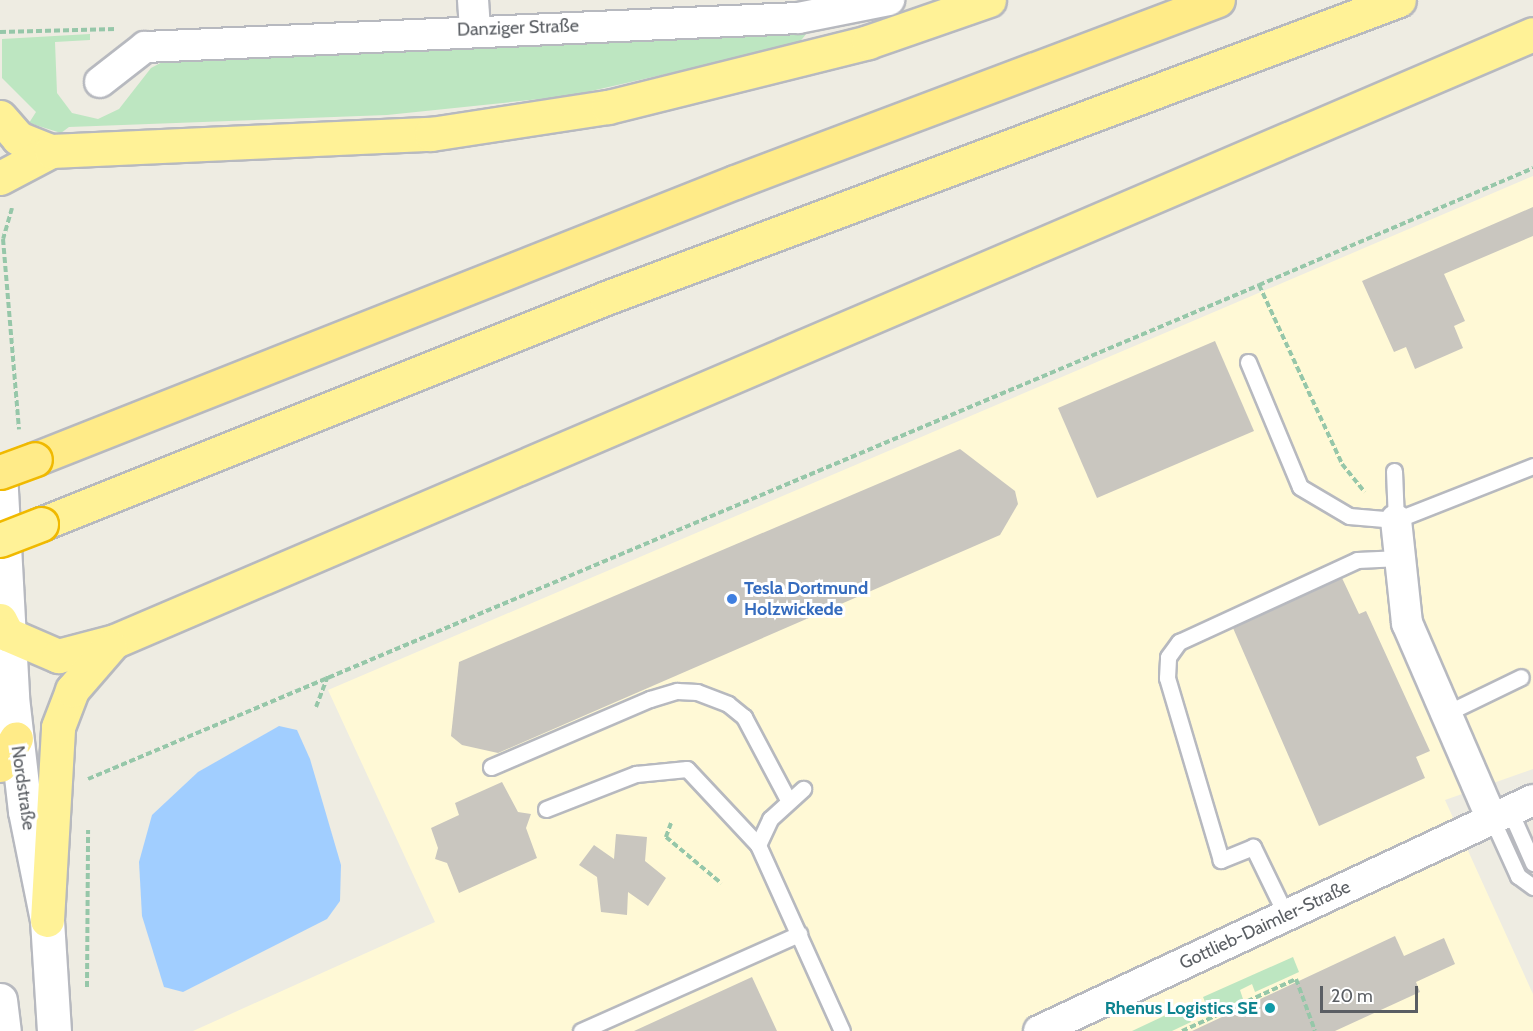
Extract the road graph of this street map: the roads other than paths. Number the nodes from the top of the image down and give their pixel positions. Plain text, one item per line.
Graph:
1 (473, 0) edge
2 (889, 0) edge
3 (989, 0) edge
4 (1218, 0) edge
5 (1399, 0) edge
6 (475, 29) junction
7 (1533, 34) edge
8 (100, 82) dead end
9 (0, 117) edge
10 (51, 151) junction
11 (0, 177) edge
12 (1248, 362) dead end
13 (1533, 466) edge
14 (1394, 471) dead end
15 (0, 472) edge
16 (1396, 520) junction
17 (0, 540) edge
18 (1400, 558) junction
19 (4, 627) edge
20 (114, 641) junction
21 (1521, 677) dead end
22 (1447, 713) junction
23 (8, 752) edge
24 (491, 767) dead end
25 (803, 789) dead end
26 (787, 798) junction
27 (546, 808) dead end
28 (1512, 810) edge
29 (758, 845) junction
30 (1533, 863) edge
31 (1533, 886) edge
32 (1286, 915) junction
33 (46, 920) junction
34 (799, 934) junction
35 (0, 1000) edge
36 (4, 1031) edge
37 (54, 1031) edge
38 (581, 1031) edge
39 (842, 1031) edge
40 (1039, 1031) edge

1 - 6 street
2 - 6 street, Danziger Straße
3 - 10 highway
4 - 15 highway, bridge
5 - 17 highway, bridge
6 - 8 street, Danziger Straße
7 - 20 highway
9 - 10 highway
10 - 11 highway
12 - 16 lane
13 - 16 lane
14 - 16 lane
15 - 19 main road, Nordstraße
16 - 18 street
18 - 22 street
18 - 32 lane
19 - 20 highway
19 - 23 main road, Nordstraße
20 - 33 highway
21 - 22 lane
22 - 28 street
23 - 33 main road, Nordstraße
24 - 26 lane
25 - 26 lane
26 - 29 lane
27 - 29 lane
28 - 30 lane
28 - 31 lane
28 - 32 street, Gottlieb-Daimler-Straße
29 - 34 lane
32 - 40 street, Gottlieb-Daimler-Straße
33 - 37 main road, Nordstraße
34 - 38 lane
34 - 39 lane
35 - 36 main road

